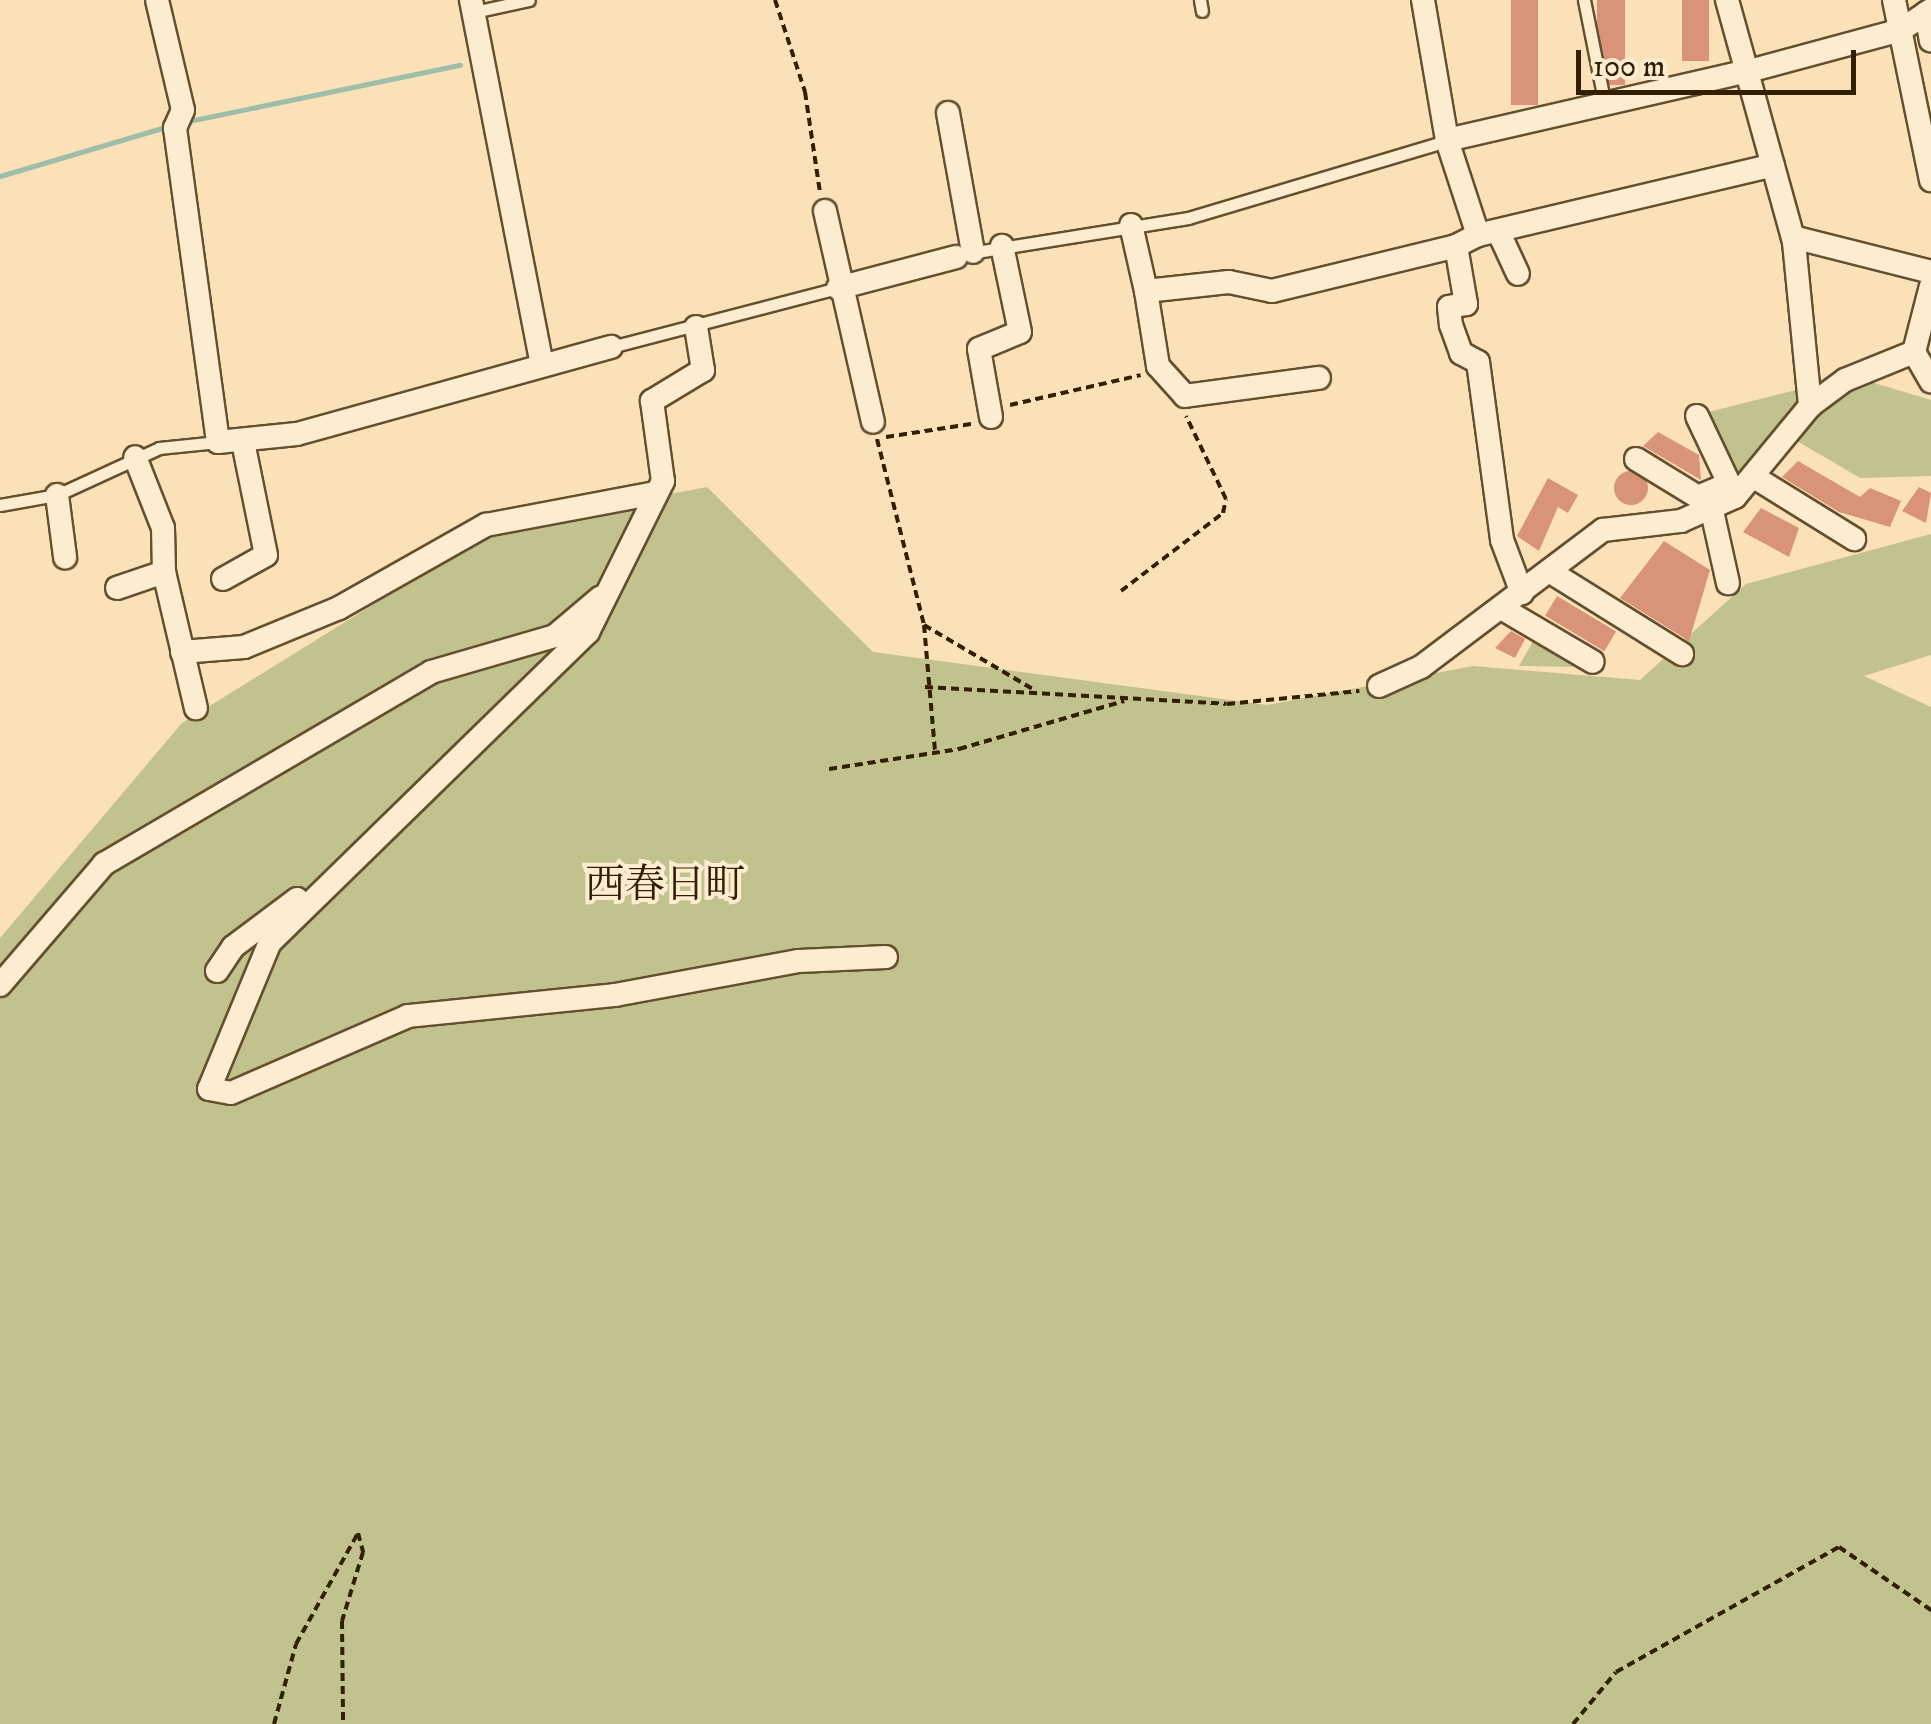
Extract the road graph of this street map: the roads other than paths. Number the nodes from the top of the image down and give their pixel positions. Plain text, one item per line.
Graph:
1 (158, 0) edge
2 (529, 0) edge
3 (1423, 0) edge
4 (1584, 0) edge
5 (1727, 0) edge
6 (1894, 0) edge
7 (472, 6) edge
8 (1928, 11) edge
9 (1901, 30) junction
10 (1931, 41) edge
11 (1743, 68) junction
12 (1604, 100) junction
13 (948, 113) dead end
14 (1447, 140) junction
15 (1773, 166) junction
16 (1931, 180) edge
17 (825, 211) road end
18 (1131, 225) junction
19 (1488, 234) junction
20 (1792, 237) junction
21 (1002, 246) junction
22 (1456, 246) junction
23 (965, 255) junction
24 (1931, 272) edge
25 (1518, 274) dead end
26 (1931, 286) edge
27 (838, 288) junction
28 (1146, 292) junction
29 (696, 326) junction
30 (611, 347) joint
31 (1914, 352) junction
32 (542, 365) junction
33 (1319, 378) dead end
34 (1931, 382) edge
35 (1810, 406) junction
36 (1697, 416) dead end
37 (991, 417) road end
38 (875, 430) road end
39 (218, 442) junction
40 (243, 442) junction
41 (135, 457) junction
42 (1636, 460) dead end
43 (1754, 477) junction
44 (1732, 490) junction
45 (656, 493) junction
46 (57, 495) junction
47 (0, 506) edge
48 (1712, 511) junction
49 (1854, 539) dead end
50 (66, 557) dead end
51 (1549, 571) junction
52 (164, 572) junction
53 (222, 578) dead end
54 (1728, 584) dead end
55 (615, 585) junction
56 (117, 588) dead end
57 (1522, 593) junction
58 (1502, 609) junction
59 (182, 652) junction
60 (1682, 654) dead end
61 (1593, 662) dead end
62 (1379, 686) road end
63 (196, 708) dead end
64 (341, 868) junction
65 (886, 957) dead end
66 (217, 971) dead end
67 (0, 985) edge

1 - 39 street
2 - 7 lane
3 - 14 street
4 - 12 lane
5 - 11 street
6 - 9 street
7 - 32 street
8 - 9 street
8 - 10 street
9 - 11 street
9 - 16 street
11 - 12 street
11 - 15 street
12 - 14 street
13 - 23 street
14 - 18 lane
14 - 19 street
15 - 19 street
15 - 20 street
17 - 27 street
18 - 21 lane
18 - 28 street
19 - 22 street
19 - 25 street
20 - 24 street
20 - 35 street
21 - 23 lane
21 - 37 street
22 - 28 street
22 - 57 street
23 - 27 street
26 - 31 street
27 - 29 lane
27 - 38 street
28 - 33 street
29 - 30 lane
29 - 45 street
30 - 32 street
31 - 34 street
31 - 35 street
32 - 40 street
35 - 43 street
36 - 44 street
39 - 40 street
39 - 41 lane
40 - 53 street
41 - 46 lane
41 - 52 street
42 - 44 street
43 - 44 street
43 - 49 street
44 - 48 street
45 - 55 street
45 - 59 street
46 - 47 lane
46 - 50 street
48 - 51 street
48 - 54 street
51 - 57 street
51 - 60 street
52 - 56 street
52 - 59 street
55 - 64 street
55 - 67 street
57 - 58 street
58 - 61 street
58 - 62 street
59 - 63 street
64 - 65 street
64 - 66 street

